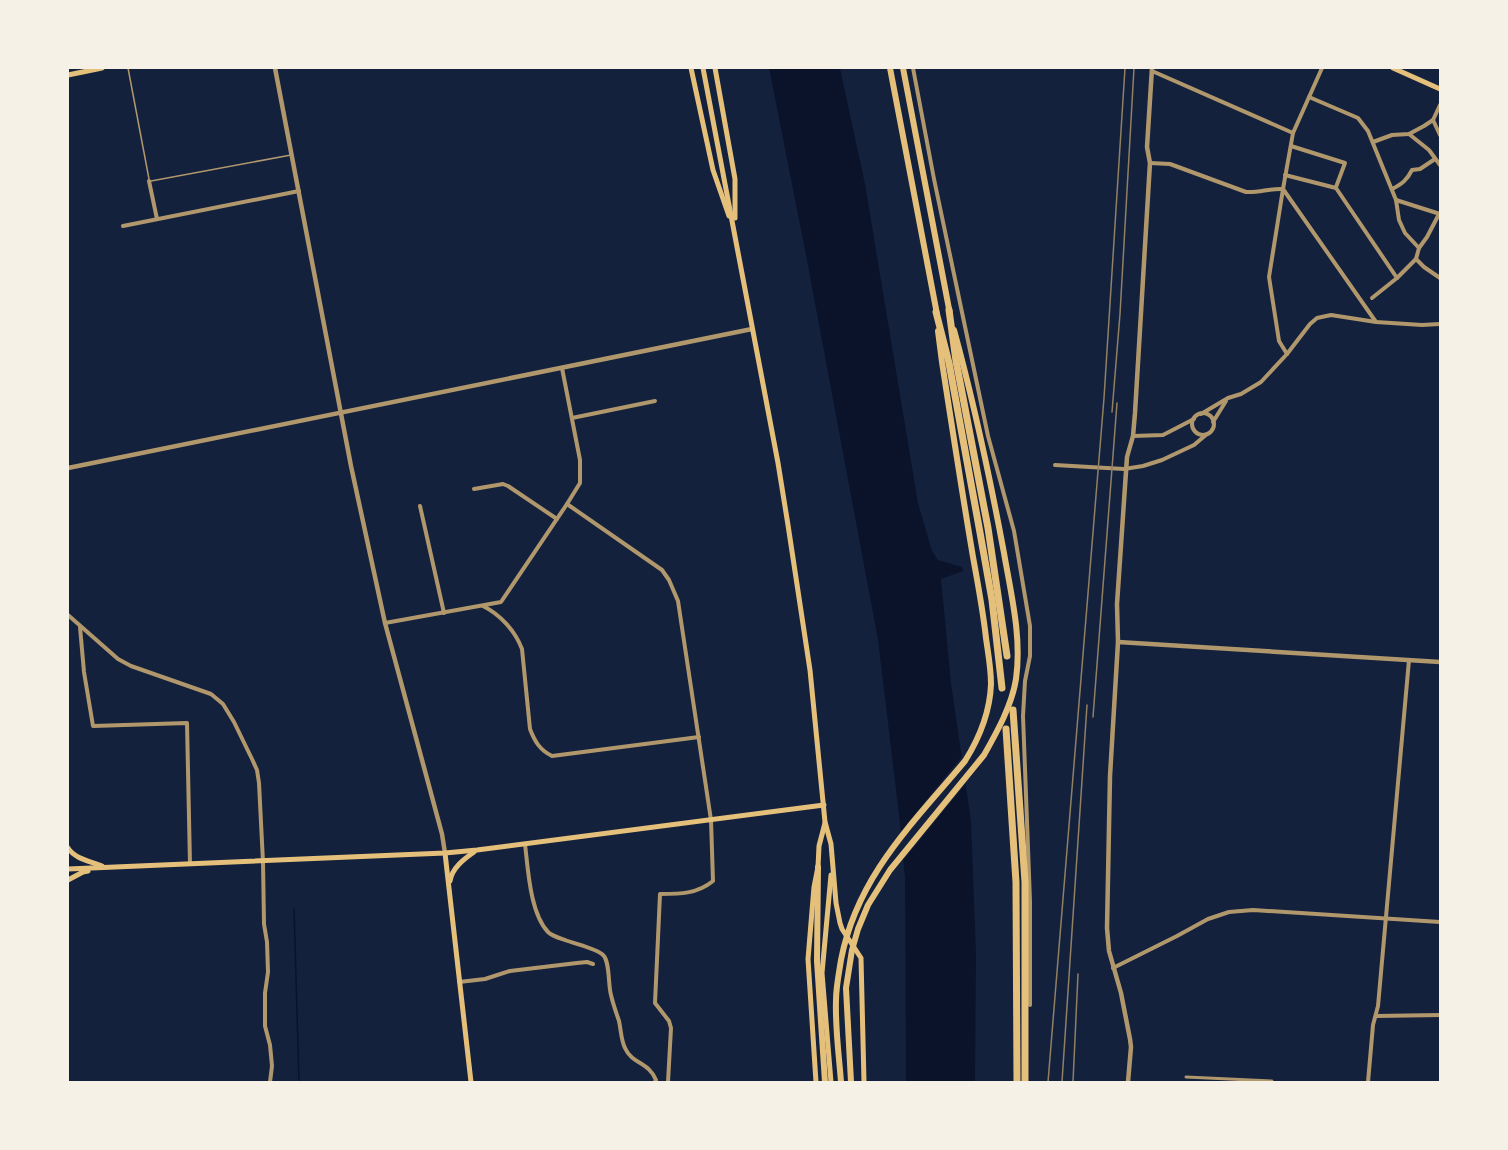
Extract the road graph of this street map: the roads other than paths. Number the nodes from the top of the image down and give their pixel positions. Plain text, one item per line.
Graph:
1 (102, 68) edge
2 (128, 68) edge
3 (275, 68) edge
4 (691, 68) edge
5 (703, 68) edge
6 (715, 68) edge
7 (890, 68) edge
8 (903, 68) edge
9 (913, 68) edge
10 (1322, 68) edge
11 (1393, 68) edge
12 (1152, 69) edge
13 (68, 75) edge
14 (1440, 89) edge
15 (1309, 97) junction
16 (1440, 105) edge
17 (1434, 120) junction
18 (1293, 133) junction
19 (1409, 134) junction
20 (1440, 135) edge
21 (1373, 142) junction
22 (1291, 146) junction
23 (291, 155) junction
24 (1435, 159) junction
25 (1149, 163) junction
26 (1440, 165) edge
27 (1285, 175) junction
28 (150, 182) junction
29 (1336, 188) junction
30 (1282, 189) junction
31 (1392, 189) junction
32 (299, 191) junction
33 (1396, 200) junction
34 (1439, 214) edge
35 (157, 219) junction
36 (123, 226) dead end
37 (734, 232) junction
38 (1419, 248) junction
39 (1416, 259) junction
40 (1397, 278) junction
41 (1440, 278) edge
42 (1372, 298) dead end
43 (949, 310) junction
44 (936, 312) junction
45 (1377, 322) junction
46 (1440, 324) edge
47 (752, 329) junction
48 (1287, 354) junction
49 (562, 368) junction
50 (1228, 398) junction
51 (655, 401) dead end
52 (341, 413) junction
53 (1201, 414) junction
54 (572, 418) junction
55 (1194, 419) junction
56 (1213, 422) junction
57 (1180, 427) junction
58 (1198, 433) junction
59 (1207, 434) junction
60 (1133, 436) junction
61 (1194, 445) junction
62 (1055, 465) dead end
63 (68, 468) edge
64 (474, 489) dead end
65 (567, 504) junction
66 (420, 506) dead end
67 (557, 519) junction
68 (482, 606) junction
69 (444, 613) junction
70 (68, 615) edge
71 (385, 623) junction
72 (80, 627) junction
73 (1118, 642) junction
74 (1007, 656) dead end
75 (1409, 660) junction
76 (1440, 662) edge
77 (1002, 688) dead end
78 (1013, 710) dead end
79 (1006, 729) dead end
80 (699, 737) junction
81 (824, 805) junction
82 (711, 820) junction
83 (825, 822) junction
84 (525, 844) junction
85 (68, 848) edge
86 (477, 850) junction
87 (445, 853) junction
88 (263, 862) junction
89 (190, 864) junction
90 (832, 864) junction
91 (106, 867) junction
92 (818, 867) junction
93 (68, 869) edge
94 (68, 880) edge
95 (1021, 882) junction
96 (449, 892) junction
97 (1386, 919) junction
98 (1440, 922) edge
99 (593, 964) dead end
100 (1113, 968) junction
101 (459, 982) junction
102 (1030, 1005) dead end
103 (1440, 1015) edge
104 (1376, 1016) junction
105 (1186, 1077) dead end
106 (1128, 1082) edge
107 (270, 1083) edge
108 (471, 1083) edge
109 (655, 1083) edge
110 (668, 1083) edge
111 (816, 1083) edge
112 (825, 1083) edge
113 (831, 1083) edge
114 (841, 1083) edge
115 (851, 1083) edge
116 (864, 1083) edge
117 (1017, 1083) edge
118 (1025, 1083) edge
119 (1272, 1083) edge
120 (1368, 1083) edge

1 - 13 main road
2 - 28 lane
3 - 23 street
4 - 37 main road
5 - 37 main road
6 - 37 main road
7 - 44 highway
8 - 43 highway
9 - 102 street
10 - 15 street
11 - 14 main road
12 - 18 street
12 - 25 street
15 - 18 street
15 - 21 street
16 - 17 street
17 - 19 street
17 - 20 street
18 - 22 street
19 - 21 street
19 - 24 street
21 - 31 street
22 - 27 street
22 - 29 street
23 - 28 lane
23 - 32 street
24 - 26 street
24 - 31 street
25 - 30 street
25 - 60 street
27 - 29 street
27 - 30 street
28 - 35 street
29 - 40 street
30 - 45 street
30 - 48 street
31 - 33 street
32 - 35 street
32 - 52 street
33 - 34 street
33 - 38 street
34 - 38 street
35 - 36 street
37 - 47 main road
38 - 39 street
39 - 40 street
39 - 41 street
40 - 42 street
43 - 74 highway
43 - 115 highway
44 - 77 highway
44 - 114 highway
45 - 46 street
45 - 48 street
47 - 49 street
47 - 81 main road
48 - 50 street
49 - 52 street
49 - 54 street
50 - 53 street
50 - 56 street
51 - 54 street
52 - 63 street
52 - 71 street
53 - 55 street
53 - 56 street
54 - 65 street
55 - 57 street
55 - 58 street
56 - 59 street
57 - 58 street
57 - 60 street
58 - 59 street
58 - 61 street
59 - 61 street
60 - 73 street
61 - 62 street
64 - 67 street
65 - 67 street
65 - 80 street
66 - 69 street
67 - 68 street
68 - 69 street
68 - 80 street
69 - 71 street
70 - 72 street
71 - 87 street
72 - 88 street
72 - 89 street
73 - 75 street
73 - 100 street
75 - 76 street
75 - 97 street
78 - 95 highway
79 - 95 highway
80 - 82 street
81 - 82 main road
81 - 83 main road
82 - 84 main road
82 - 110 street
83 - 90 main road
83 - 92 main road
84 - 86 main road
84 - 109 street
85 - 91 main road
86 - 87 main road
86 - 96 main road
87 - 88 main road
87 - 96 main road
88 - 89 main road
88 - 107 street
89 - 91 main road
90 - 113 main road
90 - 116 main road
91 - 93 main road
91 - 94 main road
92 - 111 main road
92 - 112 highway
95 - 117 highway
95 - 118 highway
96 - 101 main road
97 - 98 street
97 - 100 street
97 - 104 street
99 - 101 street
100 - 106 street
101 - 108 main road
103 - 104 street
104 - 120 street
105 - 119 street

